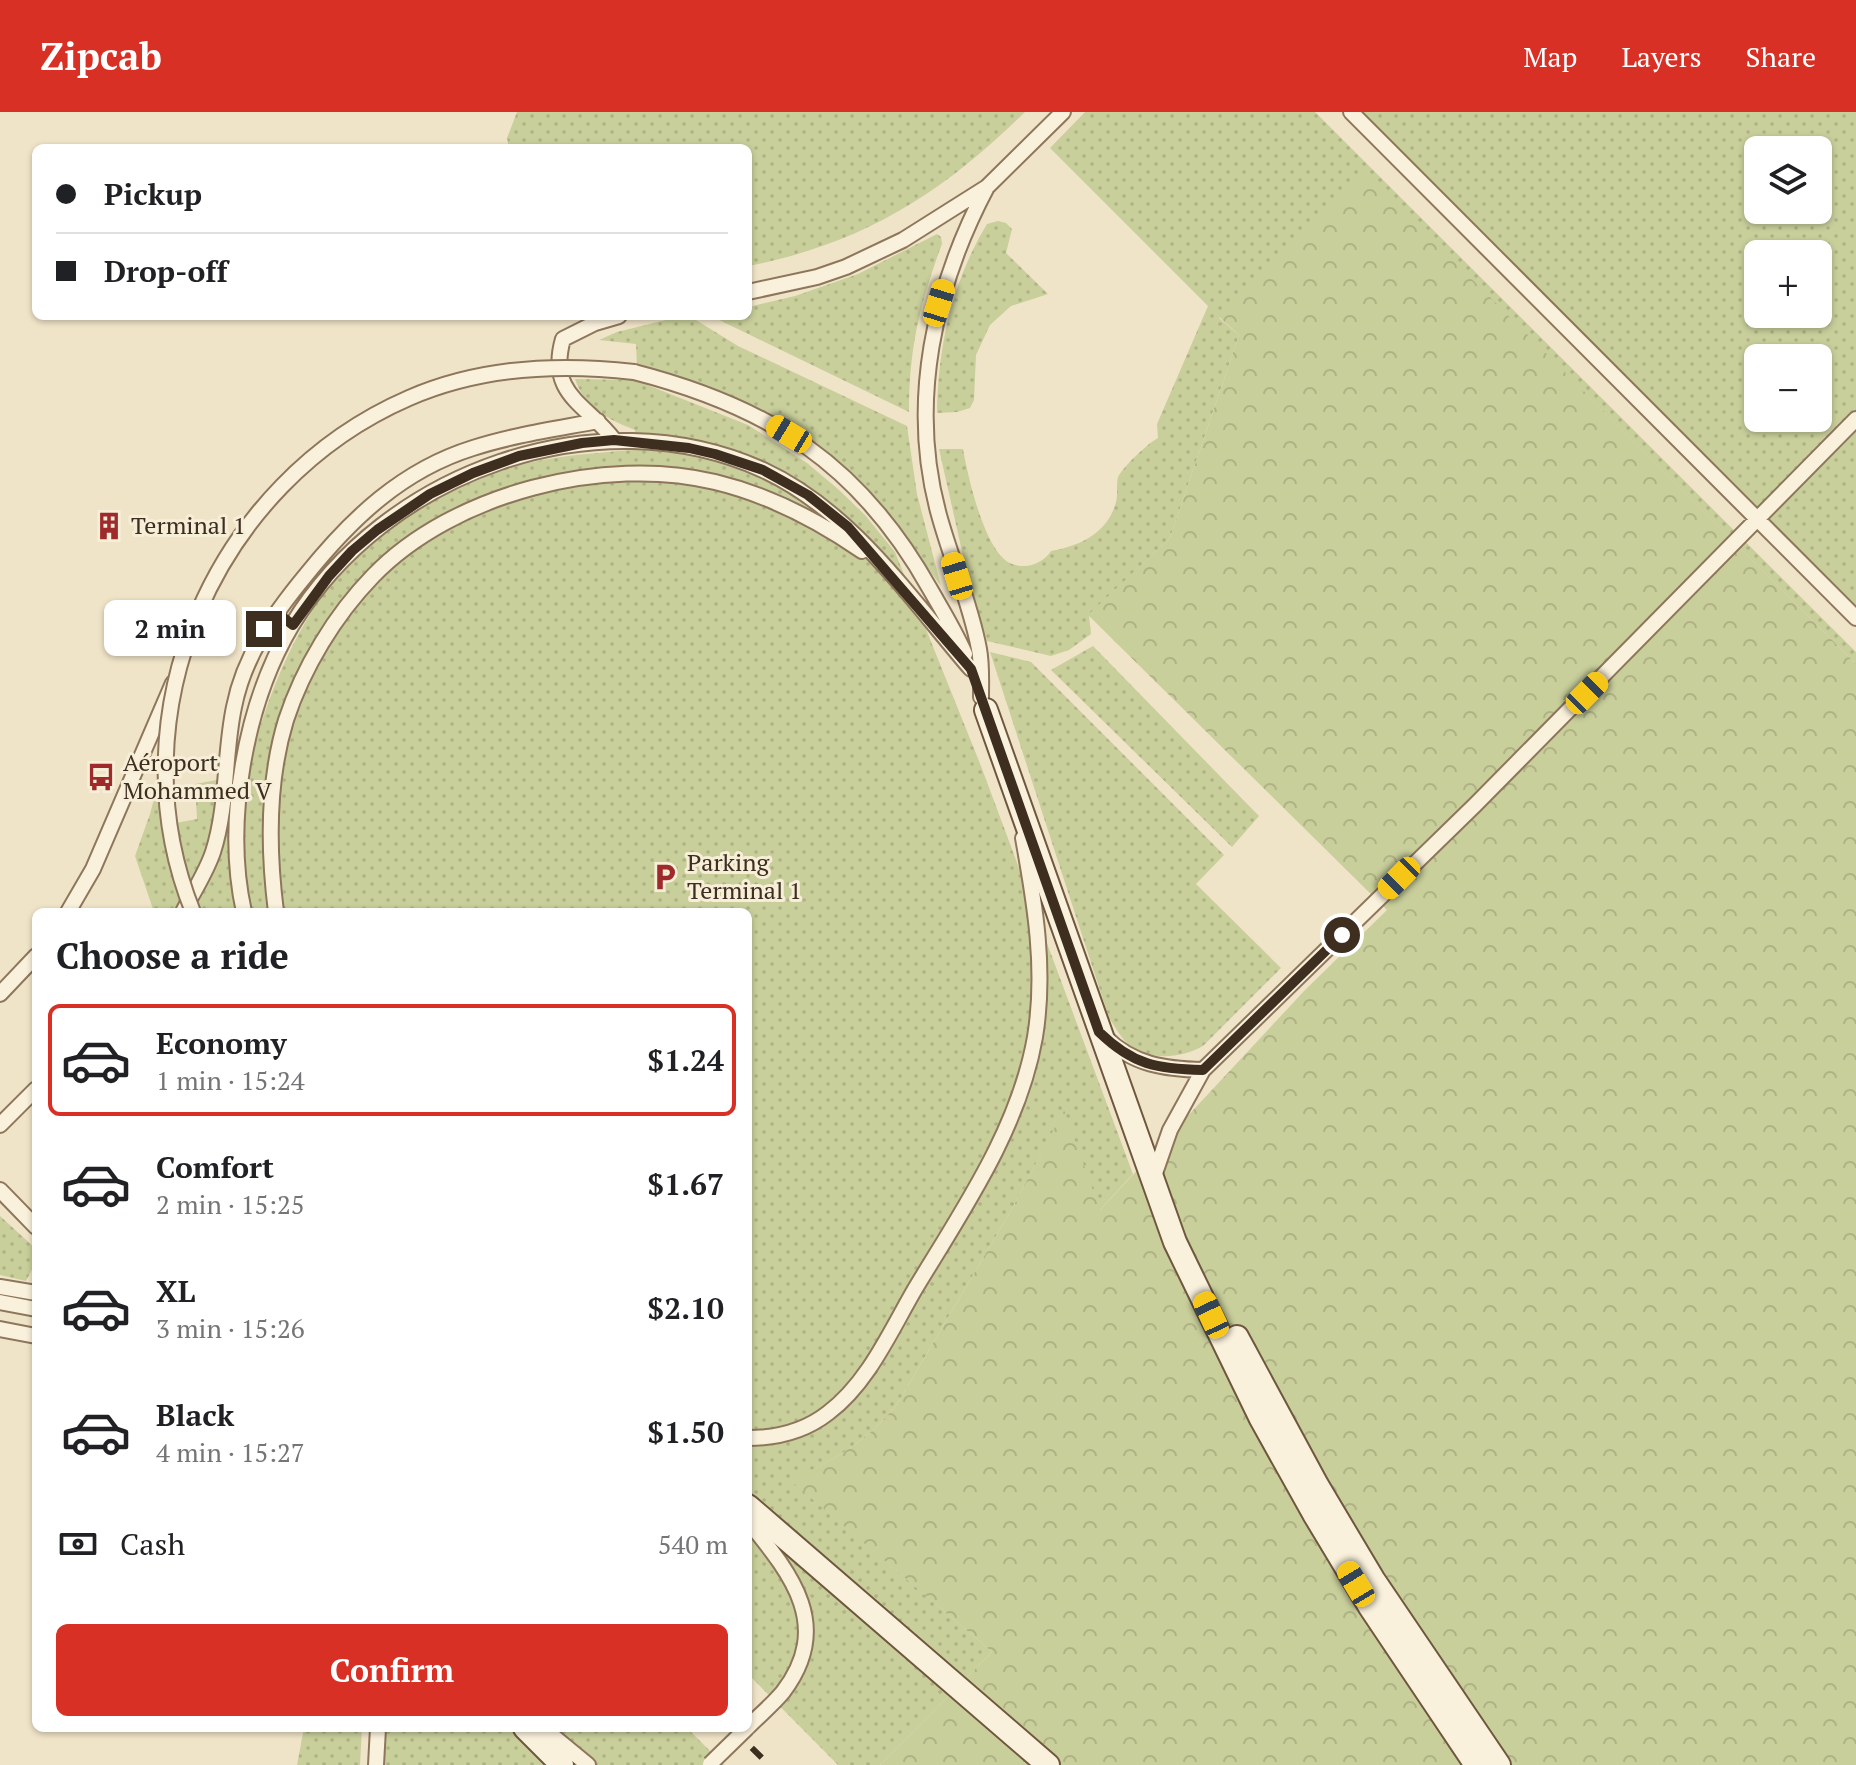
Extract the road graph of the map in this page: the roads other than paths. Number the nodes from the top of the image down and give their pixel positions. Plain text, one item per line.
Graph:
1 (1063, 112) edge
2 (1351, 112) edge
3 (987, 187) junction
4 (752, 291) edge
5 (605, 320) edge
6 (1856, 419) edge
7 (598, 421) junction
8 (614, 440) junction
9 (1758, 519) junction
10 (882, 565) junction
11 (276, 612) junction
12 (1856, 618) edge
13 (293, 625) junction
14 (971, 669) junction
15 (175, 679) junction
16 (983, 704) junction
17 (223, 795) junction
18 (1015, 795) junction
19 (239, 797) junction
20 (70, 908) edge
21 (185, 908) edge
22 (192, 908) edge
23 (243, 908) edge
24 (276, 908) edge
25 (32, 960) edge
26 (0, 994) edge
27 (1099, 1032) junction
28 (1203, 1070) junction
29 (32, 1093) edge
30 (0, 1125) edge
31 (1153, 1179) junction
32 (0, 1190) edge
33 (32, 1223) edge
34 (1175, 1242) junction
35 (0, 1287) edge
36 (32, 1292) edge
37 (0, 1302) edge
38 (32, 1308) edge
39 (0, 1329) edge
40 (32, 1335) edge
41 (752, 1438) edge
42 (752, 1509) edge
43 (752, 1526) edge
44 (752, 1722) edge
45 (378, 1732) edge
46 (529, 1732) edge
47 (548, 1732) edge
48 (742, 1732) edge
49 (709, 1764) edge
50 (376, 1765) edge
51 (562, 1765) edge
52 (588, 1765) edge
53 (1048, 1765) edge
54 (1476, 1765) edge
55 (1499, 1765) edge

1 - 3 street
2 - 9 street
3 - 4 street
3 - 16 street
5 - 7 street
6 - 9 street
7 - 8 street
7 - 11 street
8 - 10 street
8 - 13 street
9 - 12 street
9 - 28 street
10 - 14 street
10 - 24 street
11 - 13 street
11 - 17 street
13 - 19 street
14 - 15 street, bridge
14 - 16 street
15 - 20 street
15 - 22 street, bridge
16 - 18 main road
17 - 19 street
17 - 21 street
18 - 27 main road
18 - 41 street
19 - 23 street
25 - 26 street
27 - 28 street
27 - 31 main road
28 - 31 street
29 - 30 street
31 - 34 main road
32 - 33 street
34 - 54 main road
34 - 55 main road
35 - 36 street
37 - 38 street
39 - 40 street
42 - 53 main road
43 - 44 street
45 - 50 street
46 - 51 main road
47 - 52 street
48 - 49 street, bridge

